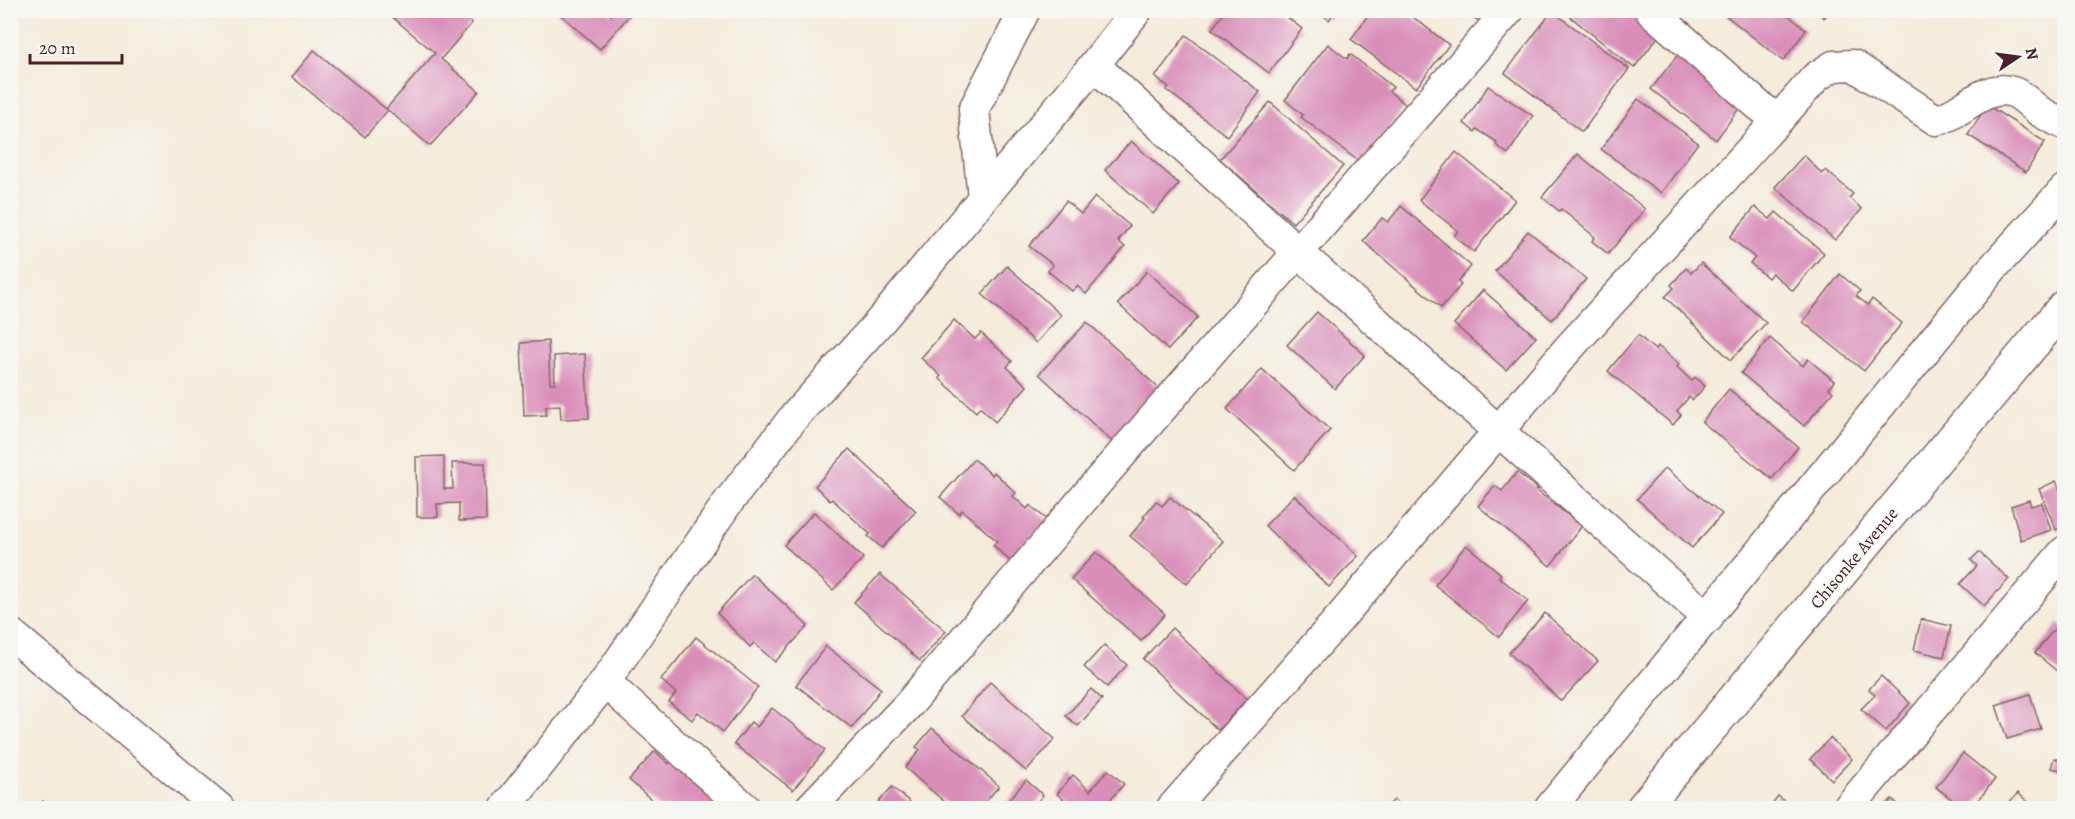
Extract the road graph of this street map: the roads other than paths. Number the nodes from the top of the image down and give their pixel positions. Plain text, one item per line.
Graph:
1 (1025, 10) edge
2 (1137, 10) edge
3 (1509, 10) edge
4 (1650, 10) edge
5 (1094, 65) junction
6 (1778, 120) junction
7 (2064, 124) edge
8 (2064, 190) edge
9 (983, 197) junction
10 (1299, 253) junction
11 (2064, 307) edge
12 (1499, 430) junction
13 (2064, 552) edge
14 (1708, 618) junction
15 (10, 633) edge
16 (605, 682) junction
17 (219, 808) edge
18 (505, 808) edge
19 (745, 808) edge
20 (810, 808) edge
21 (1172, 808) edge
22 (1550, 808) edge
23 (1643, 808) edge
24 (1848, 808) edge

1 - 9 street
2 - 5 street
3 - 10 street
4 - 6 street
5 - 9 street
5 - 10 street
6 - 7 street
6 - 12 street
8 - 14 street
9 - 16 street
10 - 12 street
10 - 20 street
11 - 23 street, Chisonke Avenue
12 - 14 street
12 - 21 street
13 - 24 street
14 - 22 street
15 - 17 street
16 - 18 street
16 - 19 street

